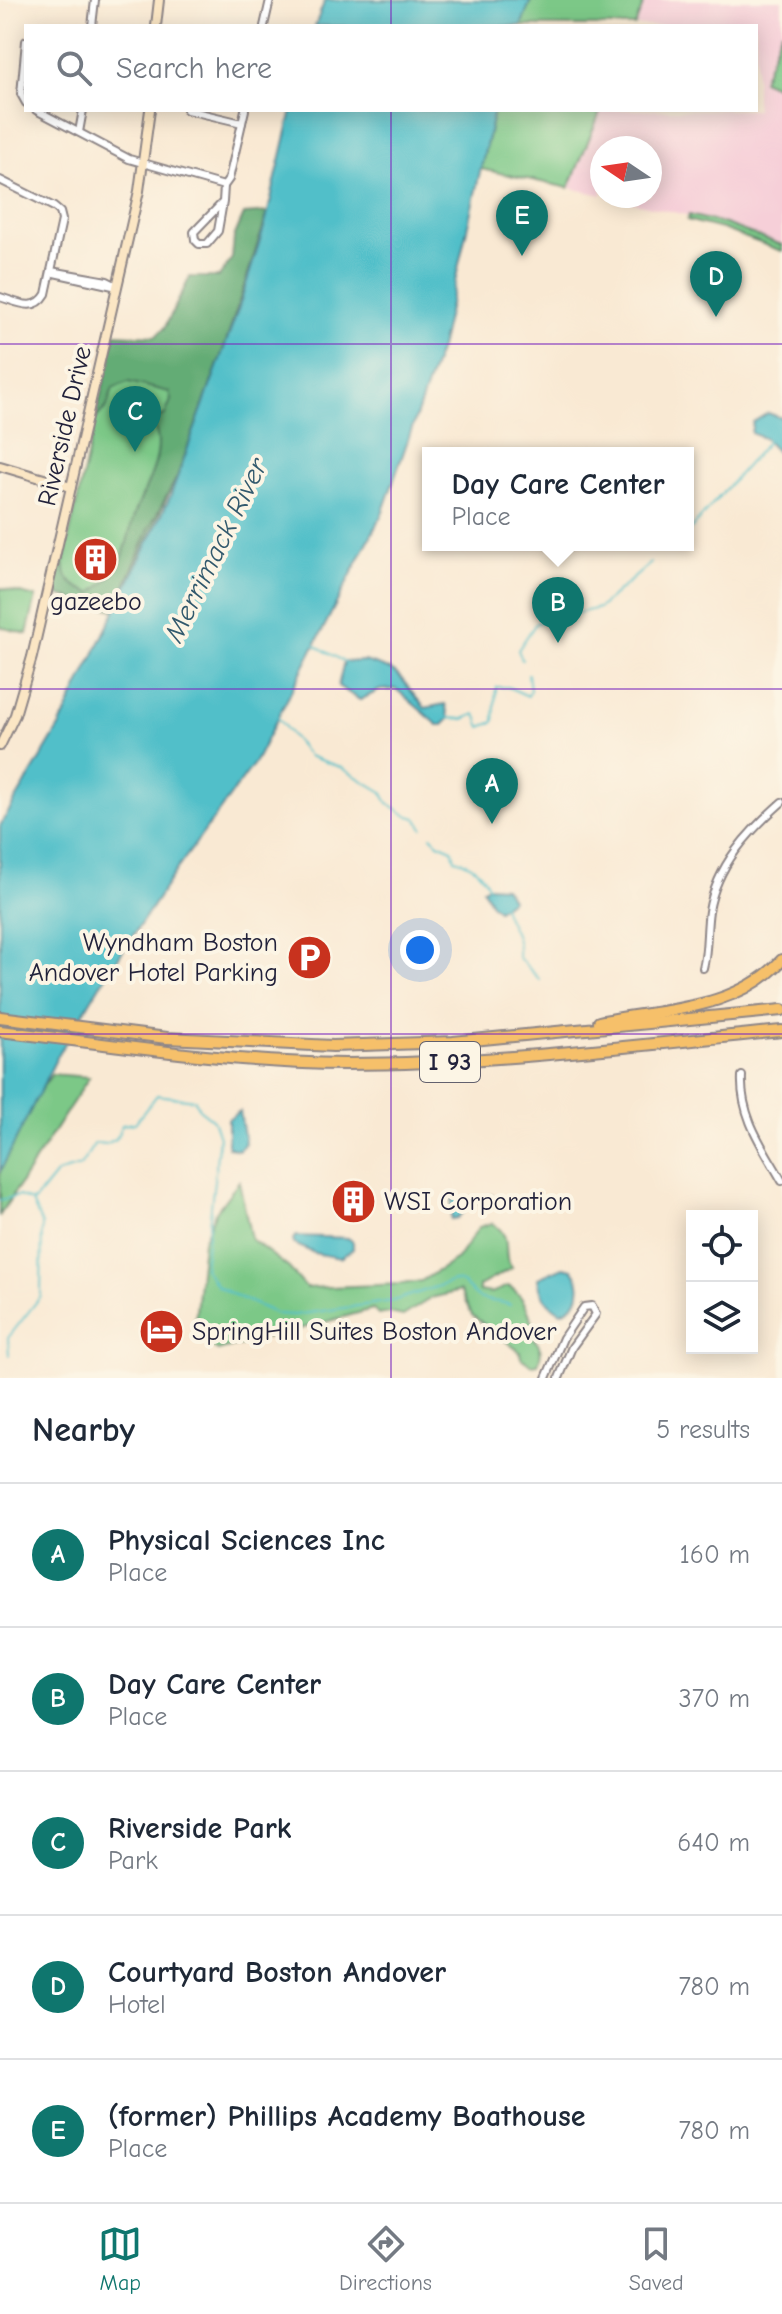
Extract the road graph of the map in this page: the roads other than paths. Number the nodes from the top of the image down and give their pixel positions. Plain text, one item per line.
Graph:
1 (95, 0) edge
2 (159, 0) edge
3 (270, 0) edge
4 (92, 24) edge
5 (156, 24) edge
6 (264, 24) edge
7 (40, 112) edge
8 (83, 112) edge
9 (150, 112) edge
10 (195, 112) edge
11 (245, 112) edge
12 (242, 123) junction
13 (79, 132) junction
14 (144, 165) junction
15 (0, 180) edge
16 (224, 186) junction
17 (223, 202) junction
18 (51, 271) junction
19 (117, 286) junction
20 (0, 297) edge
21 (0, 466) edge
22 (71, 487) junction
23 (0, 746) edge
24 (782, 802) edge
25 (782, 960) edge
26 (703, 968) dead end
27 (782, 1010) edge
28 (0, 1017) edge
29 (0, 1031) edge
30 (782, 1031) edge
31 (549, 1033) junction
32 (742, 1076) dead end
33 (782, 1181) edge
34 (546, 1378) edge
35 (559, 1378) edge

1 - 4 street
2 - 5 main road
3 - 6 street
7 - 13 street
8 - 13 street
9 - 14 main road, Riverside Drive
10 - 12 street
11 - 12 street
12 - 16 street
13 - 14 street
14 - 16 street
14 - 19 main road, Riverside Drive
15 - 18 street
16 - 17 street
17 - 17 street
18 - 19 street
18 - 20 street
19 - 22 main road, Riverside Drive
21 - 22 main road
22 - 23 main road, Riverside Drive
24 - 26 street
25 - 31 highway
27 - 31 highway, I 93
28 - 31 highway, I 93
29 - 30 highway, I 93
32 - 33 street
34 - 35 street

